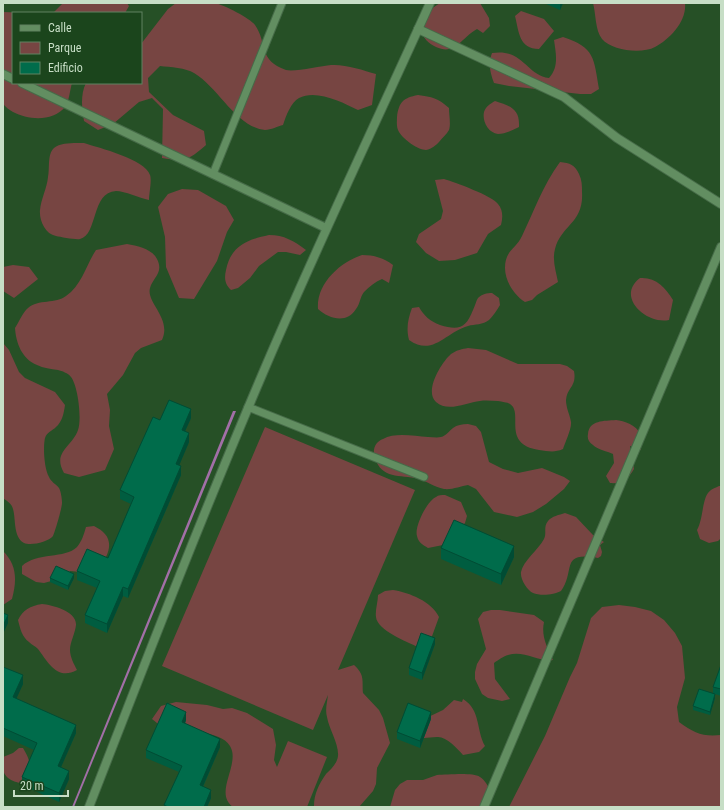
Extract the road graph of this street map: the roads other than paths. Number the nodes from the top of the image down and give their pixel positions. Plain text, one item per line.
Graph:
1 (282, 3) edge
2 (430, 3) edge
3 (418, 29) junction
4 (3, 74) edge
5 (12, 78) edge
6 (24, 84) edge
7 (213, 174) junction
8 (721, 204) edge
9 (326, 228) junction
10 (721, 247) edge
11 (248, 407) junction
12 (424, 478) dead end
13 (89, 807) edge
14 (484, 807) edge

1 - 7 lane
2 - 3 street
3 - 8 street
3 - 9 street
4 - 5 street
6 - 7 street
7 - 9 street
9 - 11 street
10 - 14 street
11 - 12 lane
11 - 13 street

